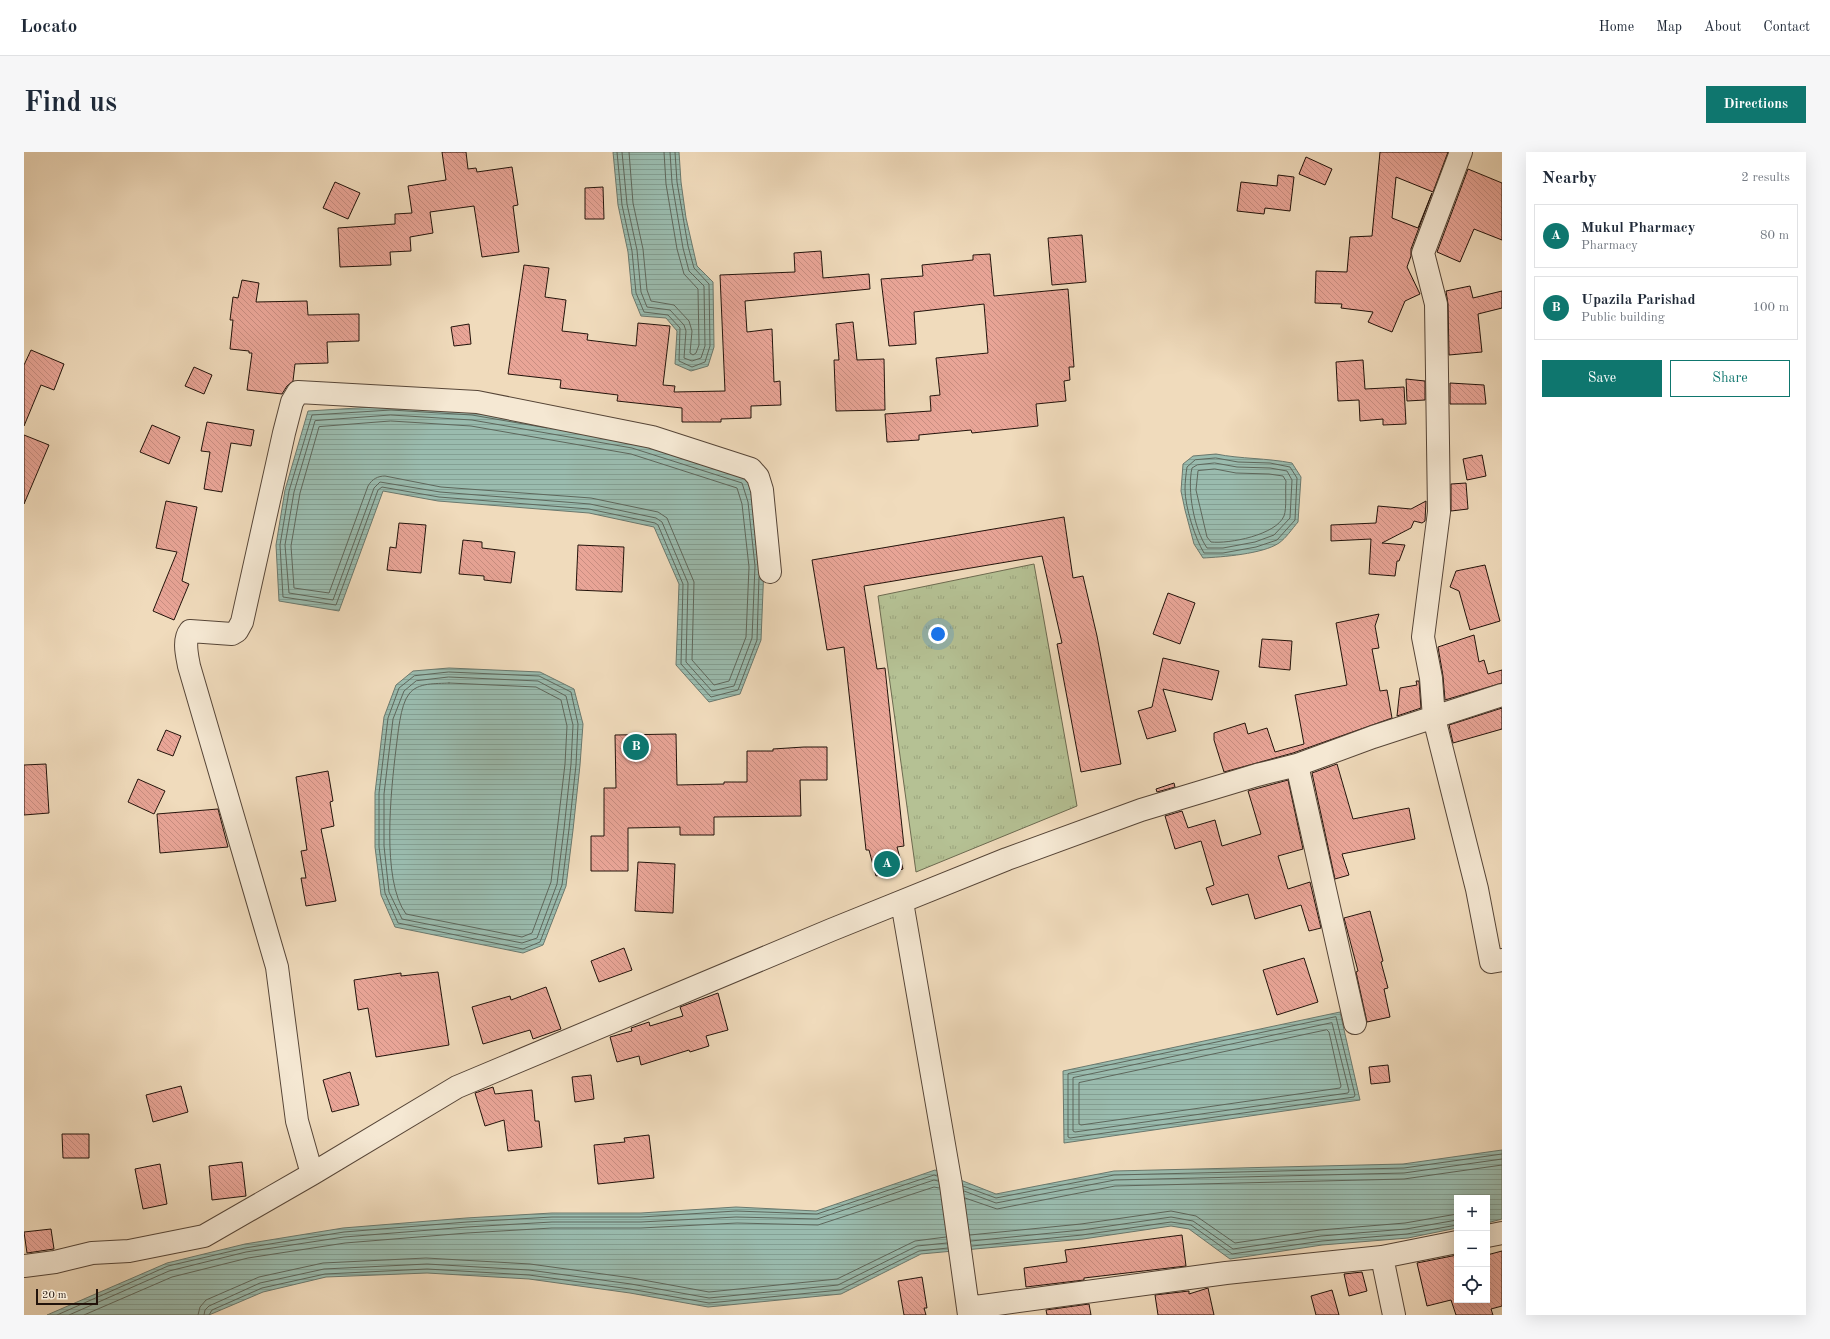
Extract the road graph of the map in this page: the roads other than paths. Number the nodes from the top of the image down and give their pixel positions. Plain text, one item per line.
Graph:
1 (1461, 152) edge
2 (770, 572) dead end
3 (1502, 695) edge
4 (1434, 718) junction
5 (1297, 765) junction
6 (902, 902) junction
7 (1502, 960) edge
8 (1355, 1023) dead end
9 (312, 1174) junction
10 (1502, 1233) edge
11 (1490, 1235) edge
12 (1454, 1243) edge
13 (1382, 1257) junction
14 (24, 1266) edge
15 (968, 1311) edge
16 (1394, 1315) edge

1 - 4 street
2 - 9 street
3 - 4 street
4 - 5 street
4 - 7 street
5 - 6 street
5 - 8 street
6 - 9 street
6 - 15 street
9 - 14 street
10 - 11 street
12 - 13 street
13 - 15 street
13 - 16 street

